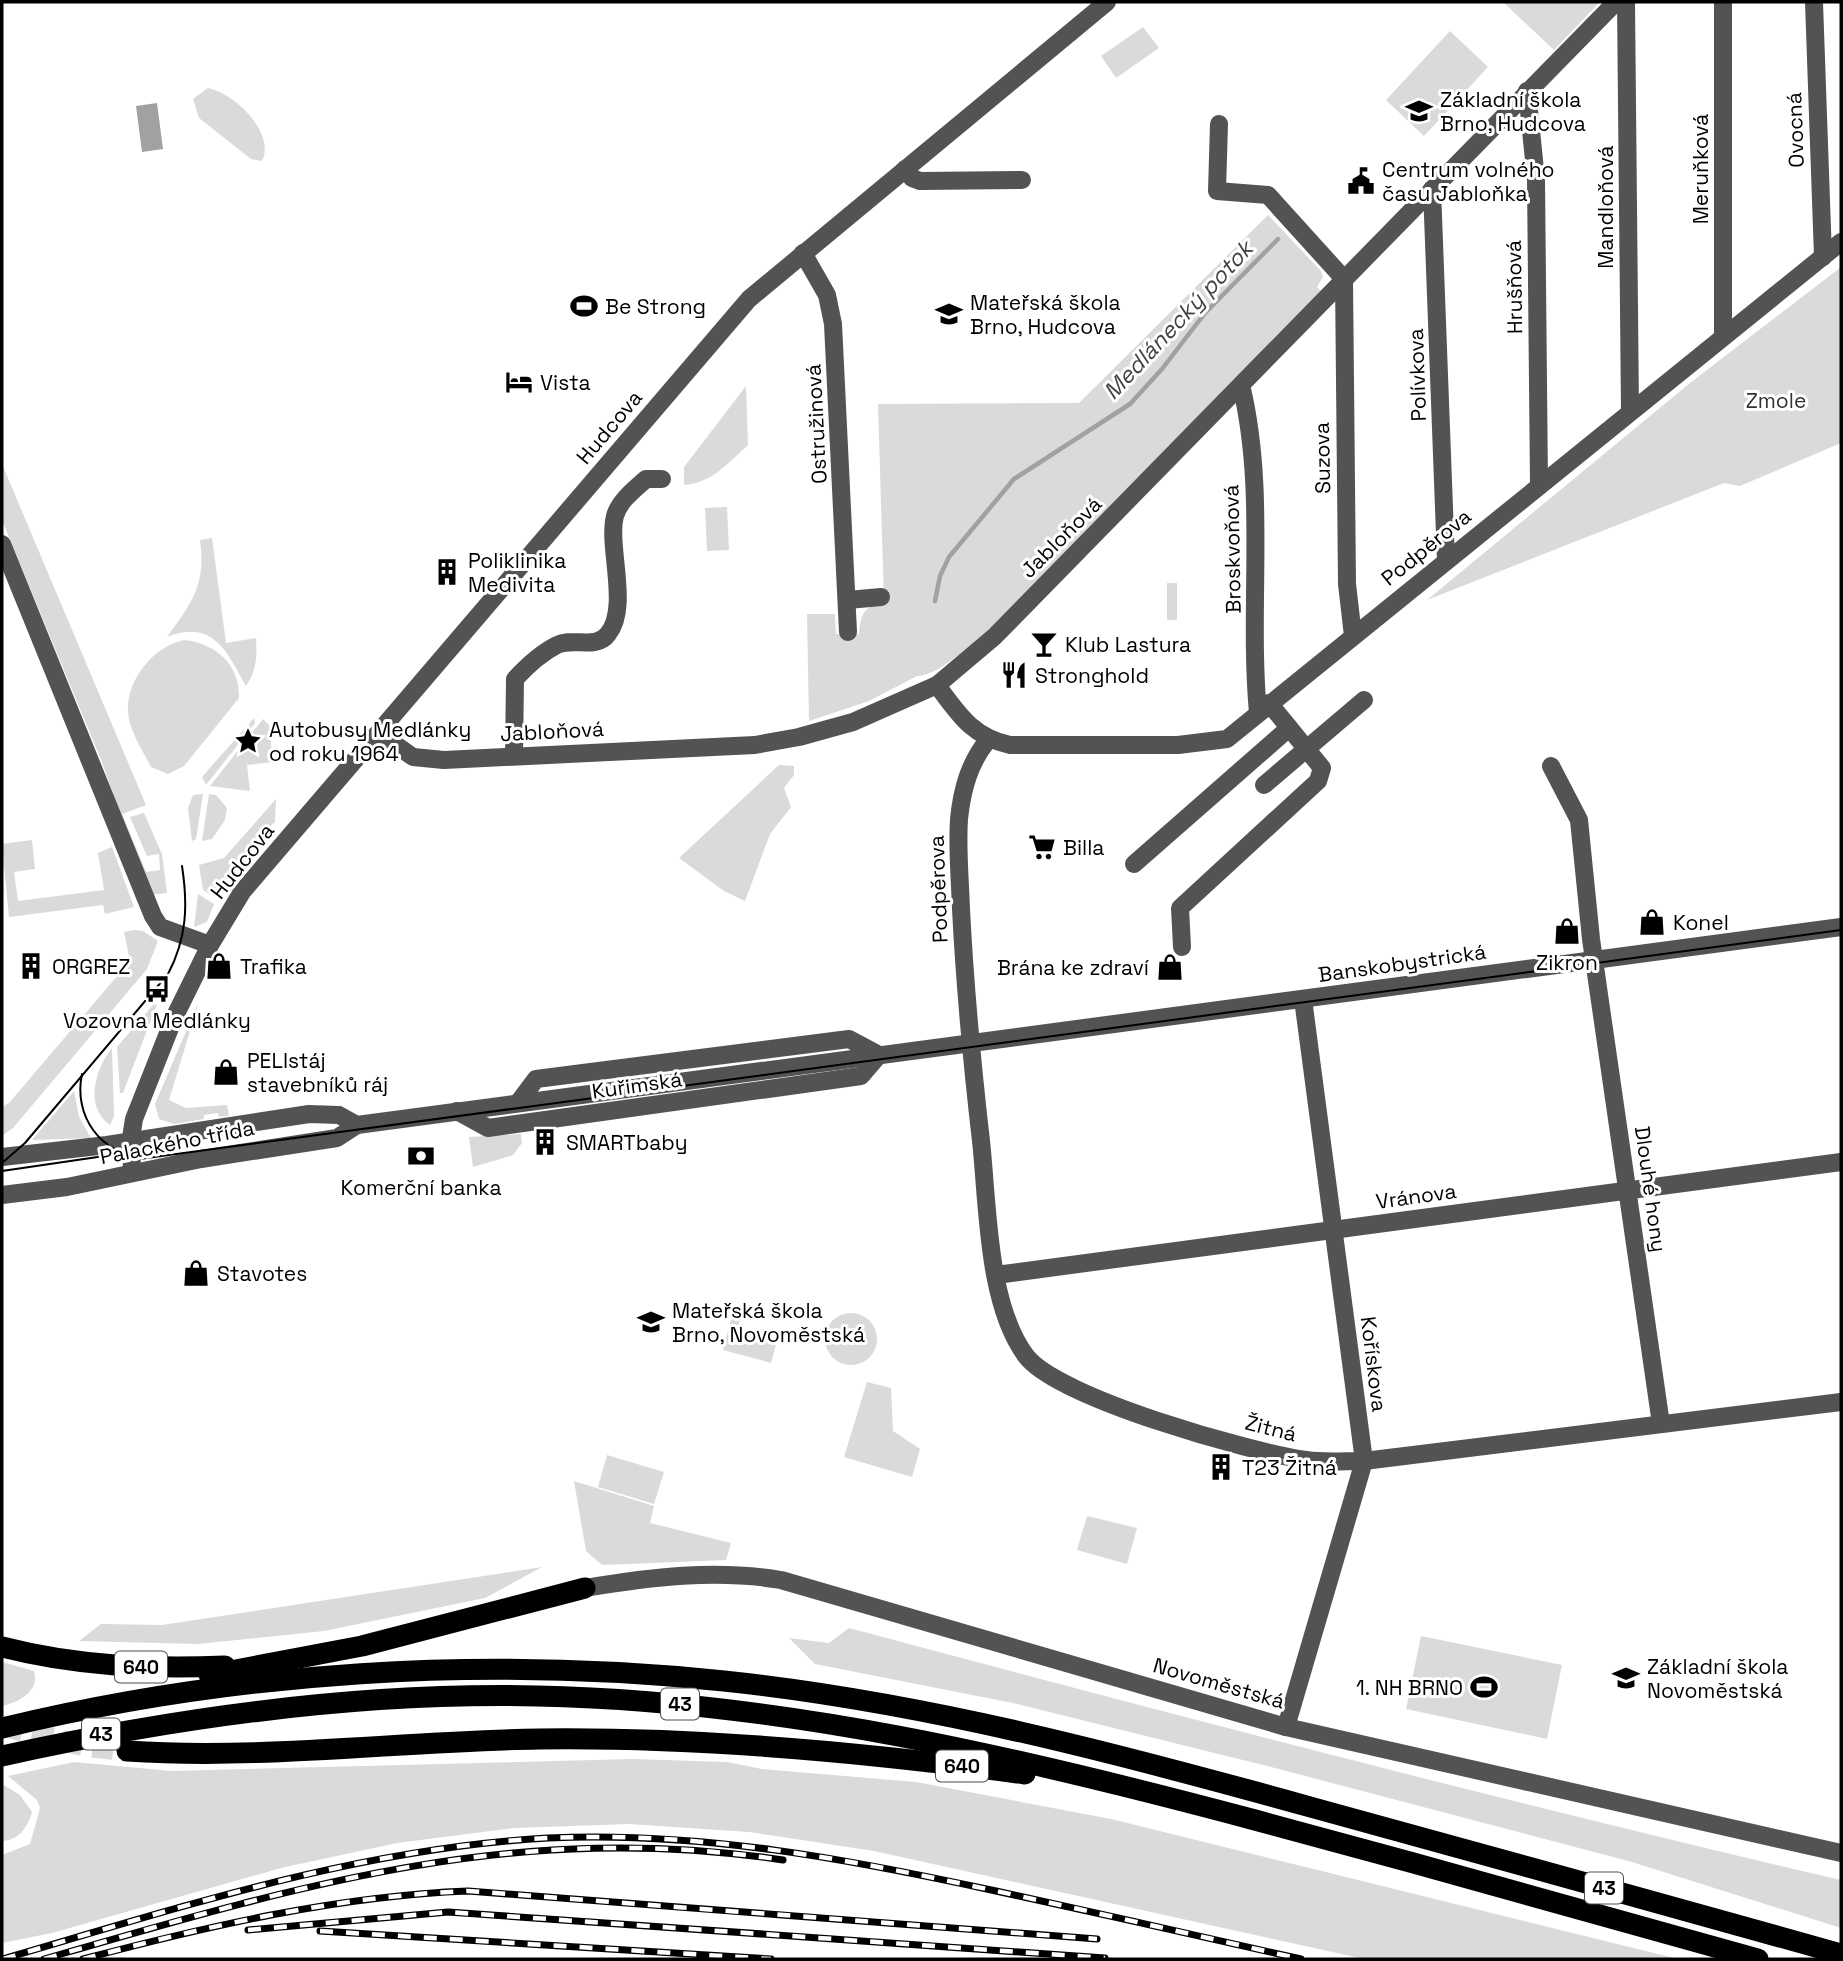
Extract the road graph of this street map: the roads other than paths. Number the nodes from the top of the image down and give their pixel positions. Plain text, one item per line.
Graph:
1 (1107, 2) edge
2 (1616, 2) edge
3 (1626, 2) edge
4 (1723, 2) edge
5 (1814, 2) edge
6 (1527, 91) junction
7 (1219, 124) dead end
8 (905, 169) junction
9 (1022, 180) dead end
10 (1432, 189) junction
11 (1841, 242) edge
12 (803, 253) junction
13 (1823, 257) junction
14 (1344, 279) junction
15 (1723, 337) junction
16 (1241, 385) junction
17 (1630, 411) junction
18 (662, 478) dead end
19 (1539, 484) junction
20 (2, 544) edge
21 (1446, 561) junction
22 (881, 597) dead end
23 (848, 600) junction
24 (849, 632) dead end
25 (1353, 636) junction
26 (937, 685) junction
27 (1364, 700) dead end
28 (1264, 708) junction
29 (1289, 728) junction
30 (379, 733) junction
31 (988, 740) junction
32 (1308, 750) junction
33 (514, 755) junction
34 (1551, 766) dead end
35 (1264, 785) dead end
36 (1134, 864) dead end
37 (1841, 926) edge
38 (210, 945) junction
39 (1182, 947) dead end
40 (1596, 960) junction
41 (1303, 999) junction
42 (969, 1043) junction
43 (879, 1055) junction
44 (457, 1111) junction
45 (357, 1125) junction
46 (131, 1142) junction
47 (2, 1157) edge
48 (1841, 1162) edge
49 (132, 1172) junction
50 (1628, 1190) junction
51 (2, 1195) edge
52 (1334, 1230) junction
53 (996, 1275) junction
54 (1841, 1402) edge
55 (1661, 1424) junction
56 (1364, 1461) junction
57 (585, 1588) joint
58 (2, 1647) edge
59 (282, 1663) junction
60 (473, 1668) junction
61 (100, 1706) junction
62 (1286, 1727) junction
63 (2, 1728) edge
64 (127, 1751) tunnel mouth
65 (2, 1756) edge
66 (1152, 1792) junction
67 (1841, 1853) edge
68 (1841, 1954) edge
69 (1758, 1959) edge

1 - 8 street, Hudcova
2 - 6 street, Jabloňová
3 - 17 street, Mandloňová
4 - 15 street, Meruňková
5 - 13 street, Ovocná
6 - 10 street, Jabloňová
6 - 19 street, Hrušňová
7 - 14 street
8 - 9 street
8 - 12 street, Hudcova
10 - 14 street, Jabloňová
10 - 21 street, Polívkova
11 - 13 street, Podpěrova
12 - 23 street, Ostružinová
12 - 30 street, Hudcova
13 - 15 street, Podpěrova
14 - 16 street, Jabloňová
14 - 25 street, Suzova
15 - 17 street, Podpěrova
16 - 26 street, Jabloňová
16 - 28 street, Broskvoňová
17 - 19 street, Podpěrova
18 - 33 street
19 - 21 street, Podpěrova
20 - 38 street
21 - 25 street, Podpěrova
22 - 23 street
23 - 24 street, Ostružinová
25 - 28 street, Podpěrova
26 - 31 street
26 - 33 street, Jabloňová
27 - 32 street
28 - 29 street
28 - 31 street, Podpěrova
29 - 32 street
29 - 36 street
30 - 33 street, Jabloňová
30 - 38 street, Hudcova
31 - 42 street, Podpěrova
32 - 35 street
32 - 39 street
34 - 40 street, Dlouhé hony
37 - 40 street, Banskobystrická
38 - 46 street, Hudcova
40 - 41 street, Banskobystrická
40 - 50 street, Dlouhé hony
41 - 42 street, Banskobystrická
41 - 52 street, Kořískova
42 - 43 street, Kuřimská
42 - 53 street, Žitná
43 - 44 street, Kuřimská
43 - 44 street, Kuřimská
44 - 45 street, Palackého třída
45 - 46 street, Palackého třída
45 - 49 street, Palackého třída
46 - 47 street, Palackého třída
46 - 49 street, Hudcova
48 - 50 street, Vránova
49 - 51 street, Palackého třída
50 - 52 street, Vránova
50 - 55 street, Dlouhé hony
52 - 53 street, Vránova
52 - 56 street, Kořískova
53 - 56 street, Žitná
54 - 55 street, Žitná
55 - 56 street, Žitná
56 - 62 street, Kořískova
57 - 59 highway
57 - 62 street, Novoměstská
58 - 59 highway, 640
59 - 60 highway, 640
59 - 61 highway
60 - 61 highway, 43
60 - 68 highway, 43
61 - 63 highway, 43
62 - 67 street, Novoměstská
64 - 66 highway, 640
65 - 66 highway, 43
66 - 69 highway, 43

